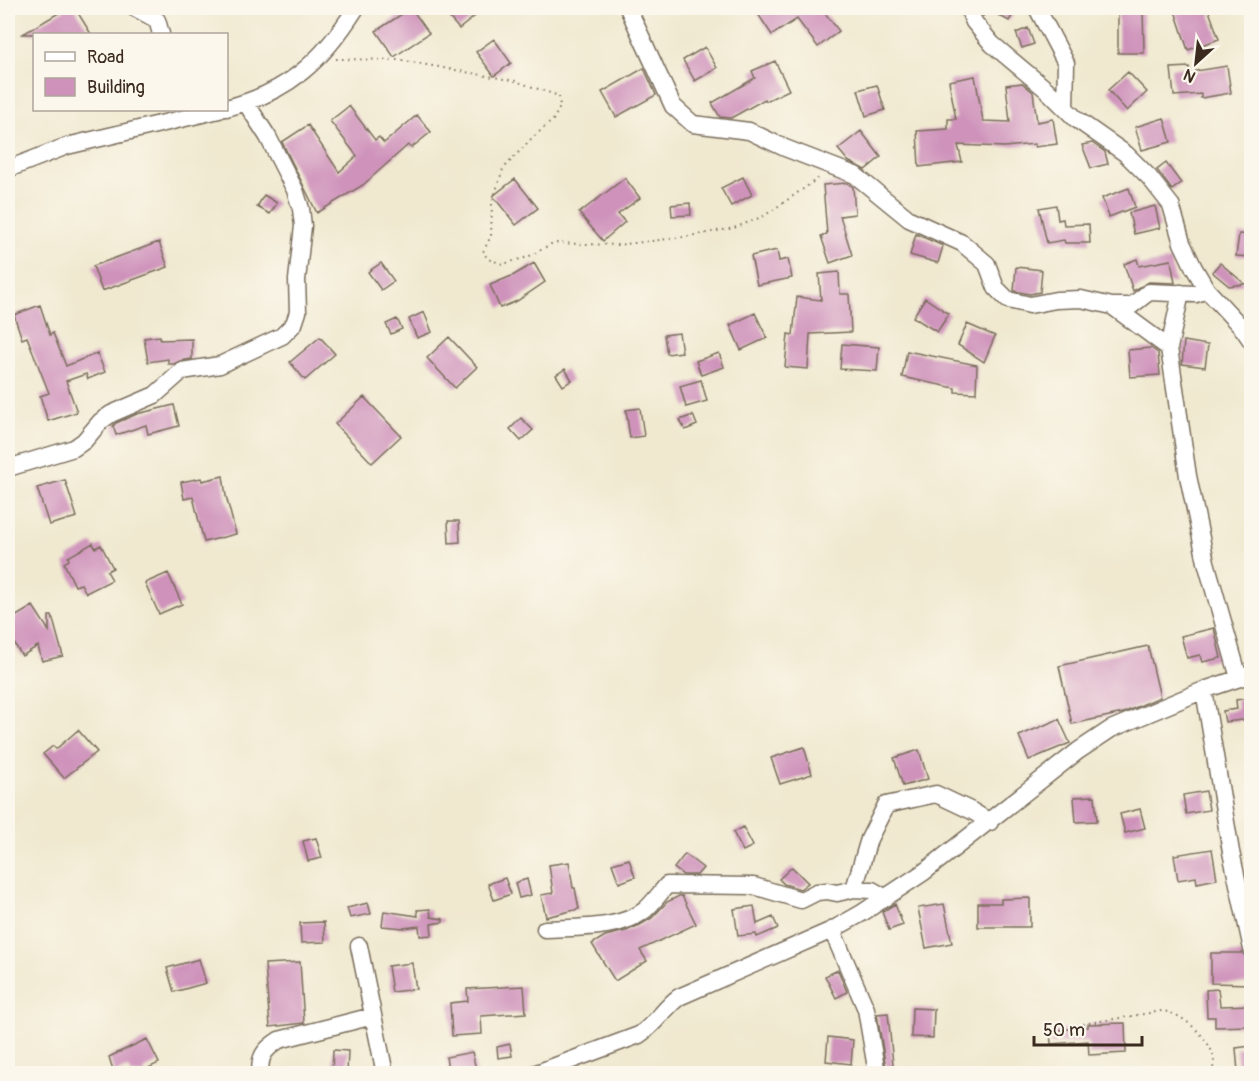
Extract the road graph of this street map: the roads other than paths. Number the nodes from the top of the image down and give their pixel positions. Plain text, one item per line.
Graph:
1 (135, 8) edge
2 (356, 8) edge
3 (628, 8) edge
4 (968, 8) edge
5 (1037, 8) edge
6 (161, 33) edge
7 (246, 103) junction
8 (228, 108) edge
9 (1065, 108) junction
10 (208, 111) edge
11 (185, 113) edge
12 (8, 169) edge
13 (1208, 290) junction
14 (1181, 292) junction
15 (1112, 306) junction
16 (1251, 342) edge
17 (1169, 348) junction
18 (8, 468) edge
19 (1245, 676) edge
20 (1204, 690) junction
21 (990, 822) junction
22 (854, 889) junction
23 (886, 898) junction
24 (545, 929) dead end
25 (832, 930) junction
26 (359, 946) dead end
27 (1251, 949) edge
28 (373, 1016) junction
29 (261, 1074) edge
30 (385, 1074) edge
31 (534, 1074) edge
32 (877, 1074) edge

1 - 6 street
2 - 7 street
3 - 15 street
4 - 9 street
5 - 9 street
7 - 8 street
7 - 18 street
9 - 13 street
10 - 11 street
11 - 12 street
13 - 14 street
13 - 16 street
14 - 15 street
14 - 17 street
15 - 17 street
17 - 19 street
19 - 20 street
20 - 21 street
20 - 27 street
21 - 22 street
21 - 23 street
22 - 23 street
22 - 24 street
23 - 25 street
25 - 31 street
25 - 32 street
26 - 28 street
28 - 29 street
28 - 30 street

